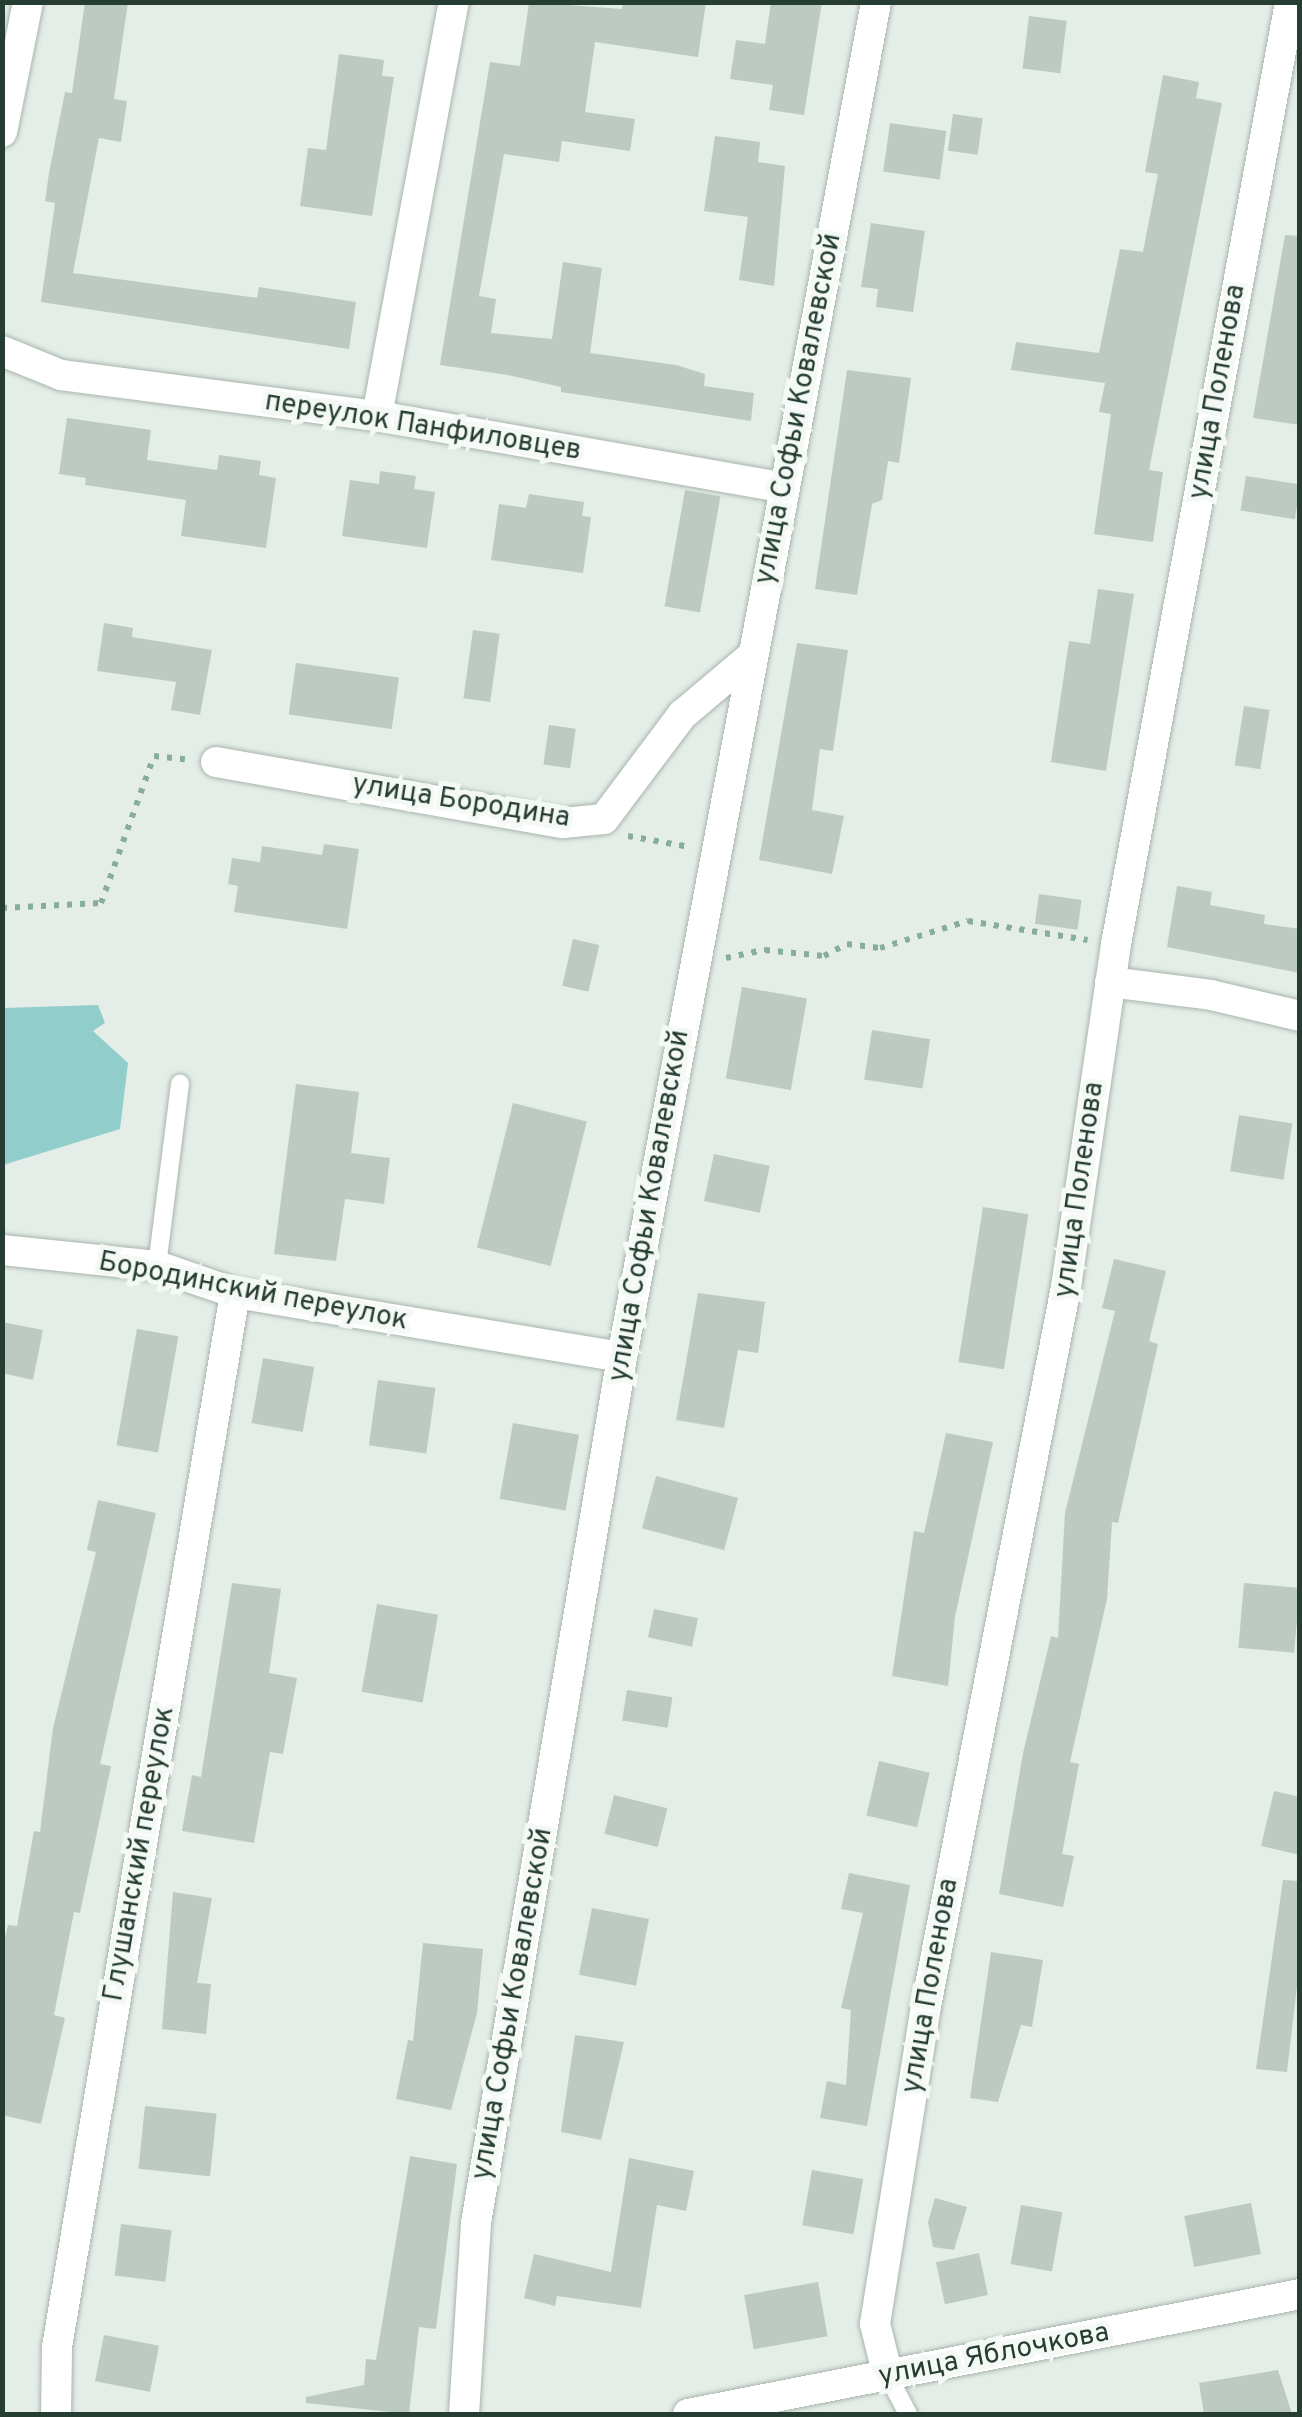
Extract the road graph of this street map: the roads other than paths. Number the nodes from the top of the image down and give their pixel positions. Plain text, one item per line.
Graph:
1 (28, 2) edge
2 (454, 2) edge
3 (876, 2) edge
4 (1290, 2) edge
5 (2, 132) edge
6 (2, 351) edge
7 (377, 416) junction
8 (784, 488) junction
9 (752, 656) junction
10 (216, 762) road end
11 (1110, 982) junction
12 (1300, 1016) edge
13 (180, 1083) dead end
14 (2, 1250) edge
15 (157, 1266) junction
16 (235, 1294) junction
17 (622, 1357) junction
18 (1300, 2294) edge
19 (888, 2376) junction
20 (56, 2414) edge
21 (464, 2414) edge
22 (688, 2414) edge
23 (908, 2414) edge

1 - 5 street
2 - 7 street
3 - 8 street, улица Софьи Ковалевской
4 - 11 street, улица Поленова
6 - 7 street, переулок Панфиловцев
7 - 8 street, переулок Панфиловцев
8 - 9 street, улица Софьи Ковалевской
9 - 10 street, улица Бородина
9 - 17 street, улица Софьи Ковалевской
11 - 12 street
11 - 19 street, улица Поленова
13 - 15 lane
14 - 15 street, Бородинский переулок
15 - 16 street, Бородинский переулок
16 - 17 street, Бородинский переулок
16 - 20 street, Глушанский переулок
17 - 21 street, улица Софьи Ковалевской
18 - 19 street, улица Яблочкова
19 - 22 street, улица Яблочкова
19 - 23 lane

